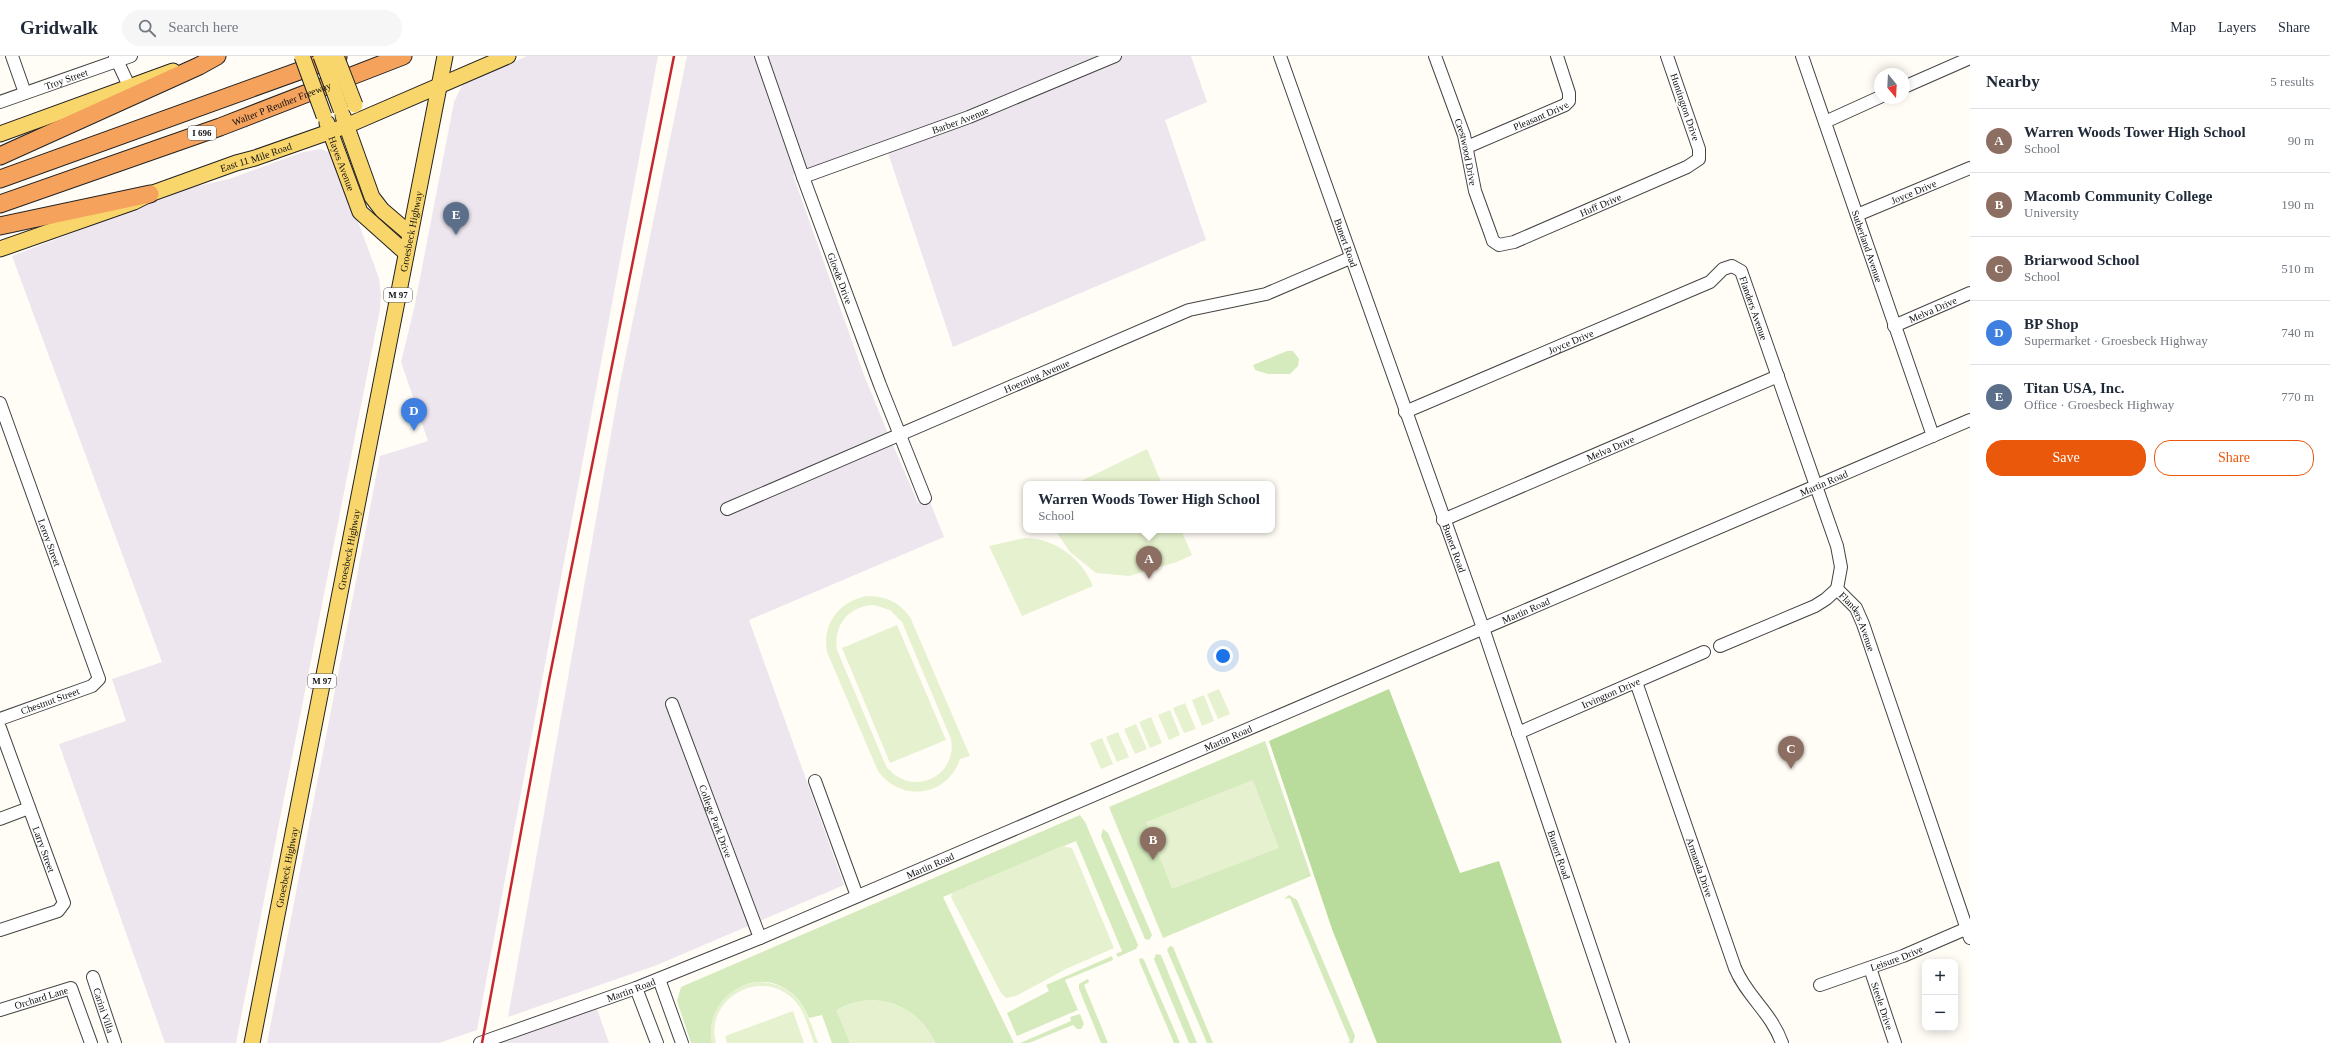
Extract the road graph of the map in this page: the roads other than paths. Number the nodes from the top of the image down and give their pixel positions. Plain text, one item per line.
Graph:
1 (12, 56) edge
2 (131, 56) edge
3 (216, 56) edge
4 (302, 56) edge
5 (321, 56) edge
6 (336, 56) edge
7 (340, 56) edge
8 (403, 56) edge
9 (508, 56) edge
10 (761, 56) edge
11 (1115, 56) edge
12 (1280, 56) edge
13 (1435, 56) edge
14 (1557, 56) edge
15 (1667, 56) edge
16 (1802, 56) edge
17 (1970, 58) edge
18 (116, 59) edge
19 (443, 62) edge
20 (1910, 84) edge
21 (129, 86) junction
22 (438, 86) junction
23 (25, 93) junction
24 (1874, 100) edge
25 (0, 102) edge
26 (348, 108) junction
27 (373, 114) junction
28 (1825, 122) junction
29 (346, 126) junction
30 (330, 132) junction
31 (0, 134) edge
32 (1467, 146) junction
33 (0, 156) edge
34 (1699, 159) joint
35 (1970, 168) edge
36 (803, 177) junction
37 (0, 179) edge
38 (150, 194) junction
39 (0, 204) edge
40 (1857, 215) junction
41 (0, 226) edge
42 (410, 234) junction
43 (1500, 245) joint
44 (0, 250) edge
45 (406, 253) junction
46 (1350, 258) junction
47 (1732, 266) joint
48 (1970, 293) edge
49 (1894, 326) junction
50 (1778, 376) junction
51 (0, 403) edge
52 (1405, 412) junction
53 (1970, 420) edge
54 (899, 435) junction
55 (1933, 436) junction
56 (1816, 486) junction
57 (925, 498) dead end
58 (727, 509) dead end
59 (1443, 520) junction
60 (1837, 589) junction
61 (1483, 628) junction
62 (1720, 646) dead end
63 (1704, 652) dead end
64 (98, 681) joint
65 (1636, 682) junction
66 (672, 704) dead end
67 (0, 719) edge
68 (0, 728) edge
69 (1518, 733) junction
70 (815, 781) dead end
71 (29, 808) junction
72 (0, 819) edge
73 (857, 896) junction
74 (0, 930) edge
75 (1969, 932) edge
76 (760, 938) junction
77 (1870, 968) junction
78 (93, 977) dead end
79 (659, 980) junction
80 (1820, 985) dead end
81 (636, 988) junction
82 (0, 1010) edge
83 (91, 1043) edge
84 (115, 1043) edge
85 (252, 1043) edge
86 (480, 1043) edge
87 (656, 1043) edge
88 (682, 1043) edge
89 (1623, 1043) edge
90 (1782, 1043) edge
91 (1895, 1043) edge

1 - 23 street
2 - 18 street, Troy Street
3 - 21 main road
3 - 33 highway
4 - 30 main road, Hayes Avenue, bridge
5 - 26 main road, Hayes Avenue, bridge
6 - 26 main road, bridge
7 - 37 highway, I 696
8 - 39 highway, Walter P Reuther Freeway / I 696
9 - 22 main road, East 11 Mile Road
10 - 36 street, Gloede Drive
11 - 36 street, Barber Avenue
12 - 46 street, Bunert Road
13 - 32 street, Crestwood Drive
14 - 32 street, Pleasant Drive
15 - 34 street, Huntington Drive
16 - 28 street, Sutherland Avenue
17 - 20 street
18 - 21 street
18 - 23 street, Troy Street
19 - 22 main road, Groesbeck Highway / M 97
21 - 31 main road
22 - 27 main road, East 11 Mile Road
22 - 42 main road, Groesbeck Highway / M 97
23 - 25 street, Troy Street
24 - 28 street
26 - 27 main road
26 - 29 main road, Hayes Avenue
27 - 29 main road, East 11 Mile Road
28 - 40 street, Sutherland Avenue
29 - 30 main road, East 11 Mile Road
29 - 42 main road, Hayes Avenue
30 - 38 main road, East 11 Mile Road
30 - 45 main road, Hayes Avenue
32 - 43 street, Crestwood Drive
34 - 43 street, Huff Drive
35 - 40 street, Joyce Drive
36 - 54 street, Gloede Drive
38 - 41 highway
38 - 44 main road, East 11 Mile Road
40 - 49 street, Sutherland Avenue
42 - 45 main road, Groesbeck Highway / M 97
45 - 85 main road, Groesbeck Highway / M 97
46 - 52 street, Bunert Road
46 - 54 street, Hoerning Avenue
47 - 50 street, Flanders Avenue
47 - 52 street, Joyce Drive
48 - 49 street, Melva Drive
49 - 55 street, Sutherland Avenue
50 - 56 street, Flanders Avenue
50 - 59 street, Melva Drive
51 - 64 street, Leroy Street
52 - 59 street, Bunert Road
53 - 55 street, Martin Road
54 - 57 street, Gloede Drive
54 - 58 street, Hoerning Avenue
55 - 56 street, Martin Road
56 - 60 street, Flanders Avenue
56 - 61 street, Martin Road
59 - 61 street, Bunert Road
60 - 62 street
60 - 75 street, Flanders Avenue
61 - 69 street, Bunert Road
61 - 73 street, Martin Road
63 - 65 street, Irvington Drive
64 - 67 street, Chestnut Street
65 - 69 street, Irvington Drive
65 - 90 street, Armanda Drive
66 - 76 street, College Park Drive
68 - 71 street, Larry Street
69 - 89 street, Bunert Road
70 - 73 street
71 - 72 street
71 - 74 street, Larry Street
73 - 76 street, Martin Road
75 - 77 street, Leisure Drive
76 - 79 street, Martin Road
77 - 80 street, Leisure Drive
77 - 91 street, Steele Drive
78 - 84 street, Carini Villa
79 - 81 street, Martin Road
79 - 88 street
81 - 86 street, Martin Road
81 - 87 street
82 - 83 street, Orchard Lane

